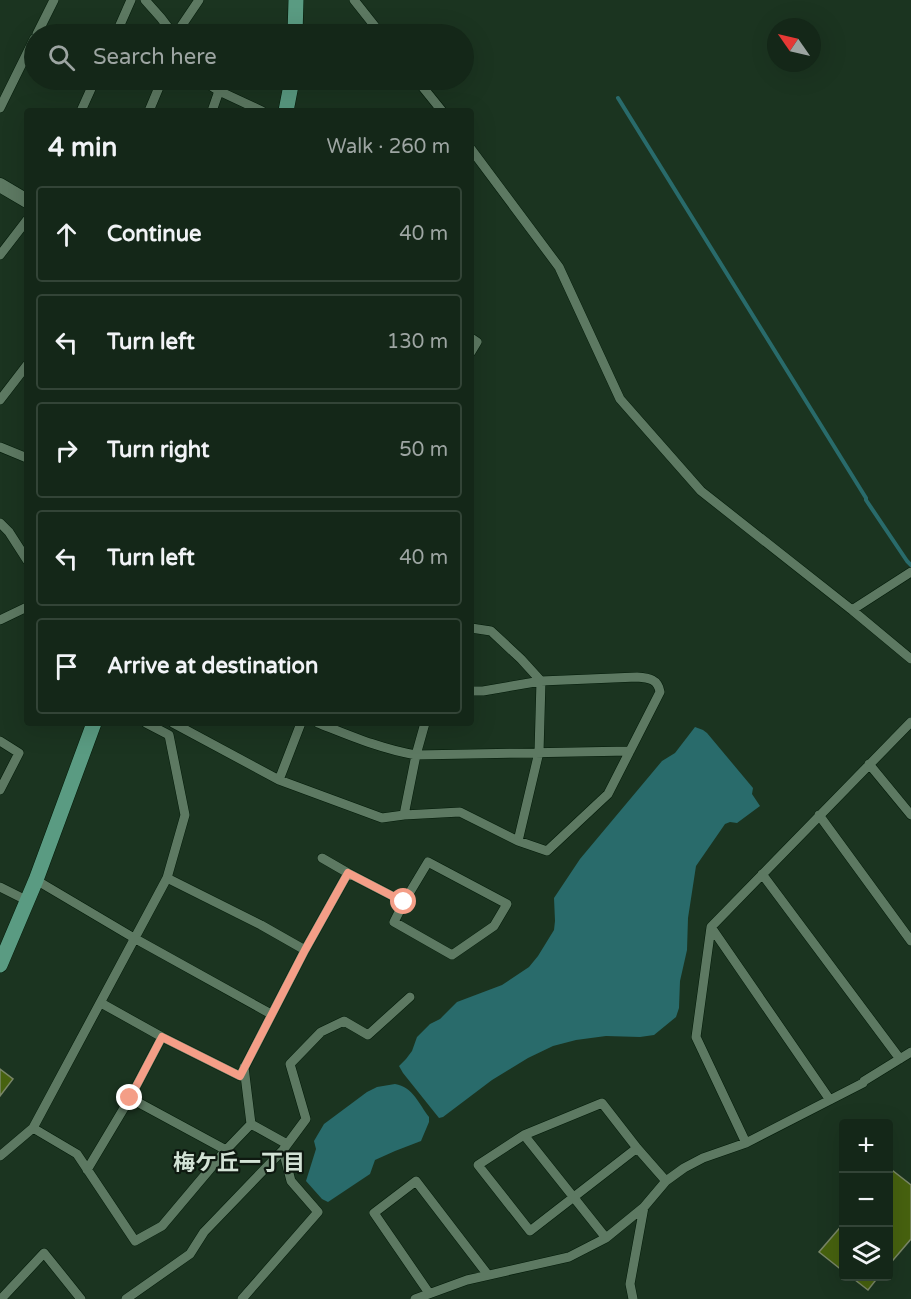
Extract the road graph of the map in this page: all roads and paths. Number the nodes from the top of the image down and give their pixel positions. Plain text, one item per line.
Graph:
1 (54, 0) edge
2 (131, 0) edge
3 (145, 0) edge
4 (198, 0) edge
5 (296, 0) edge
6 (354, 0) edge
7 (42, 24) edge
8 (120, 24) edge
9 (166, 24) edge
10 (181, 24) edge
11 (295, 24) edge
12 (373, 24) edge
13 (24, 59) edge
14 (90, 90) edge
15 (158, 90) edge
16 (216, 90) edge
17 (290, 90) edge
18 (425, 90) edge
19 (219, 92) junction
20 (0, 108) edge
21 (82, 108) edge
22 (150, 108) edge
23 (213, 108) edge
24 (255, 108) edge
25 (287, 108) edge
26 (440, 108) edge
27 (474, 153) edge
28 (0, 185) edge
29 (24, 199) edge
30 (24, 224) edge
31 (0, 255) edge
32 (24, 369) edge
33 (0, 400) edge
34 (0, 447) edge
35 (24, 457) edge
36 (0, 523) edge
37 (24, 555) edge
38 (911, 572) edge
39 (24, 608) edge
40 (852, 610) junction
41 (0, 620) edge
42 (474, 628) edge
43 (911, 658) edge
44 (541, 681) junction
45 (474, 691) edge
46 (911, 722) edge
47 (93, 726) edge
48 (152, 726) edge
49 (179, 726) edge
50 (300, 726) edge
51 (325, 726) edge
52 (424, 726) edge
53 (0, 741) edge
54 (630, 751) junction
55 (540, 752) junction
56 (416, 755) junction
57 (869, 764) junction
58 (279, 780) junction
59 (0, 790) edge
60 (404, 815) junction
61 (819, 815) junction
62 (911, 815) edge
63 (518, 841) junction
64 (322, 858) dead end
65 (348, 873) junction
66 (762, 874) junction
67 (167, 878) junction
68 (36, 880) junction
69 (0, 887) edge
70 (28, 901) junction
71 (404, 902) junction
72 (711, 927) junction
73 (134, 938) junction
74 (911, 941) edge
75 (305, 950) junction
76 (0, 965) edge
77 (410, 997) dead end
78 (101, 1003) junction
79 (271, 1014) junction
80 (162, 1037) junction
81 (911, 1053) edge
82 (900, 1059) junction
83 (244, 1067) junction
84 (130, 1098) junction
85 (830, 1100) junction
86 (251, 1124) junction
87 (33, 1128) junction
88 (524, 1135) junction
89 (746, 1143) junction
90 (285, 1147) junction
91 (637, 1148) junction
92 (226, 1150) junction
93 (0, 1156) edge
94 (87, 1170) junction
95 (666, 1181) junction
96 (575, 1197) junction
97 (644, 1207) junction
98 (606, 1238) junction
99 (488, 1275) junction
100 (423, 1297) edge
101 (129, 1298) edge
102 (1, 1299) edge
103 (81, 1299) edge
104 (242, 1299) edge
105 (633, 1299) edge

1 - 7 street
2 - 8 street
3 - 9 street
4 - 10 street
5 - 11 main road
6 - 12 street
13 - 20 street
14 - 21 street
15 - 22 street
16 - 19 street
17 - 25 main road
18 - 26 street
19 - 23 street
19 - 24 street
27 - 40 street
28 - 29 street
30 - 31 street
32 - 33 street
34 - 35 street
36 - 37 street
38 - 40 street
39 - 41 street
40 - 43 street
42 - 44 street
44 - 45 street
44 - 54 street
44 - 55 street
46 - 57 street
47 - 68 main road
48 - 67 street
49 - 58 street
50 - 58 street
51 - 56 street
52 - 56 street
53 - 59 street
54 - 55 street
54 - 63 street
55 - 56 street
55 - 63 street
56 - 60 street
57 - 61 street
57 - 62 street
58 - 60 street
60 - 63 street
61 - 66 street
61 - 74 street
64 - 65 street
65 - 71 street
65 - 75 street
66 - 72 street
66 - 82 street
67 - 73 street
67 - 75 street
68 - 70 main road
68 - 73 street
69 - 70 street
70 - 76 main road
71 - 71 street
72 - 85 street
72 - 89 street
73 - 78 street
73 - 79 street
75 - 79 street
77 - 90 street
78 - 80 street
78 - 87 street
79 - 83 street
80 - 83 street
80 - 84 street
81 - 82 street
82 - 85 street
83 - 86 street
84 - 92 street
84 - 94 street
85 - 89 street
86 - 90 street
86 - 92 street
87 - 93 street
87 - 94 street
88 - 91 street
88 - 96 street
88 - 96 street
89 - 95 street
90 - 101 street
90 - 104 street
91 - 95 street
91 - 96 street
92 - 94 street
95 - 97 street
96 - 98 street
97 - 98 street
97 - 105 street
98 - 99 street
99 - 100 street
99 - 100 street
102 - 103 street

